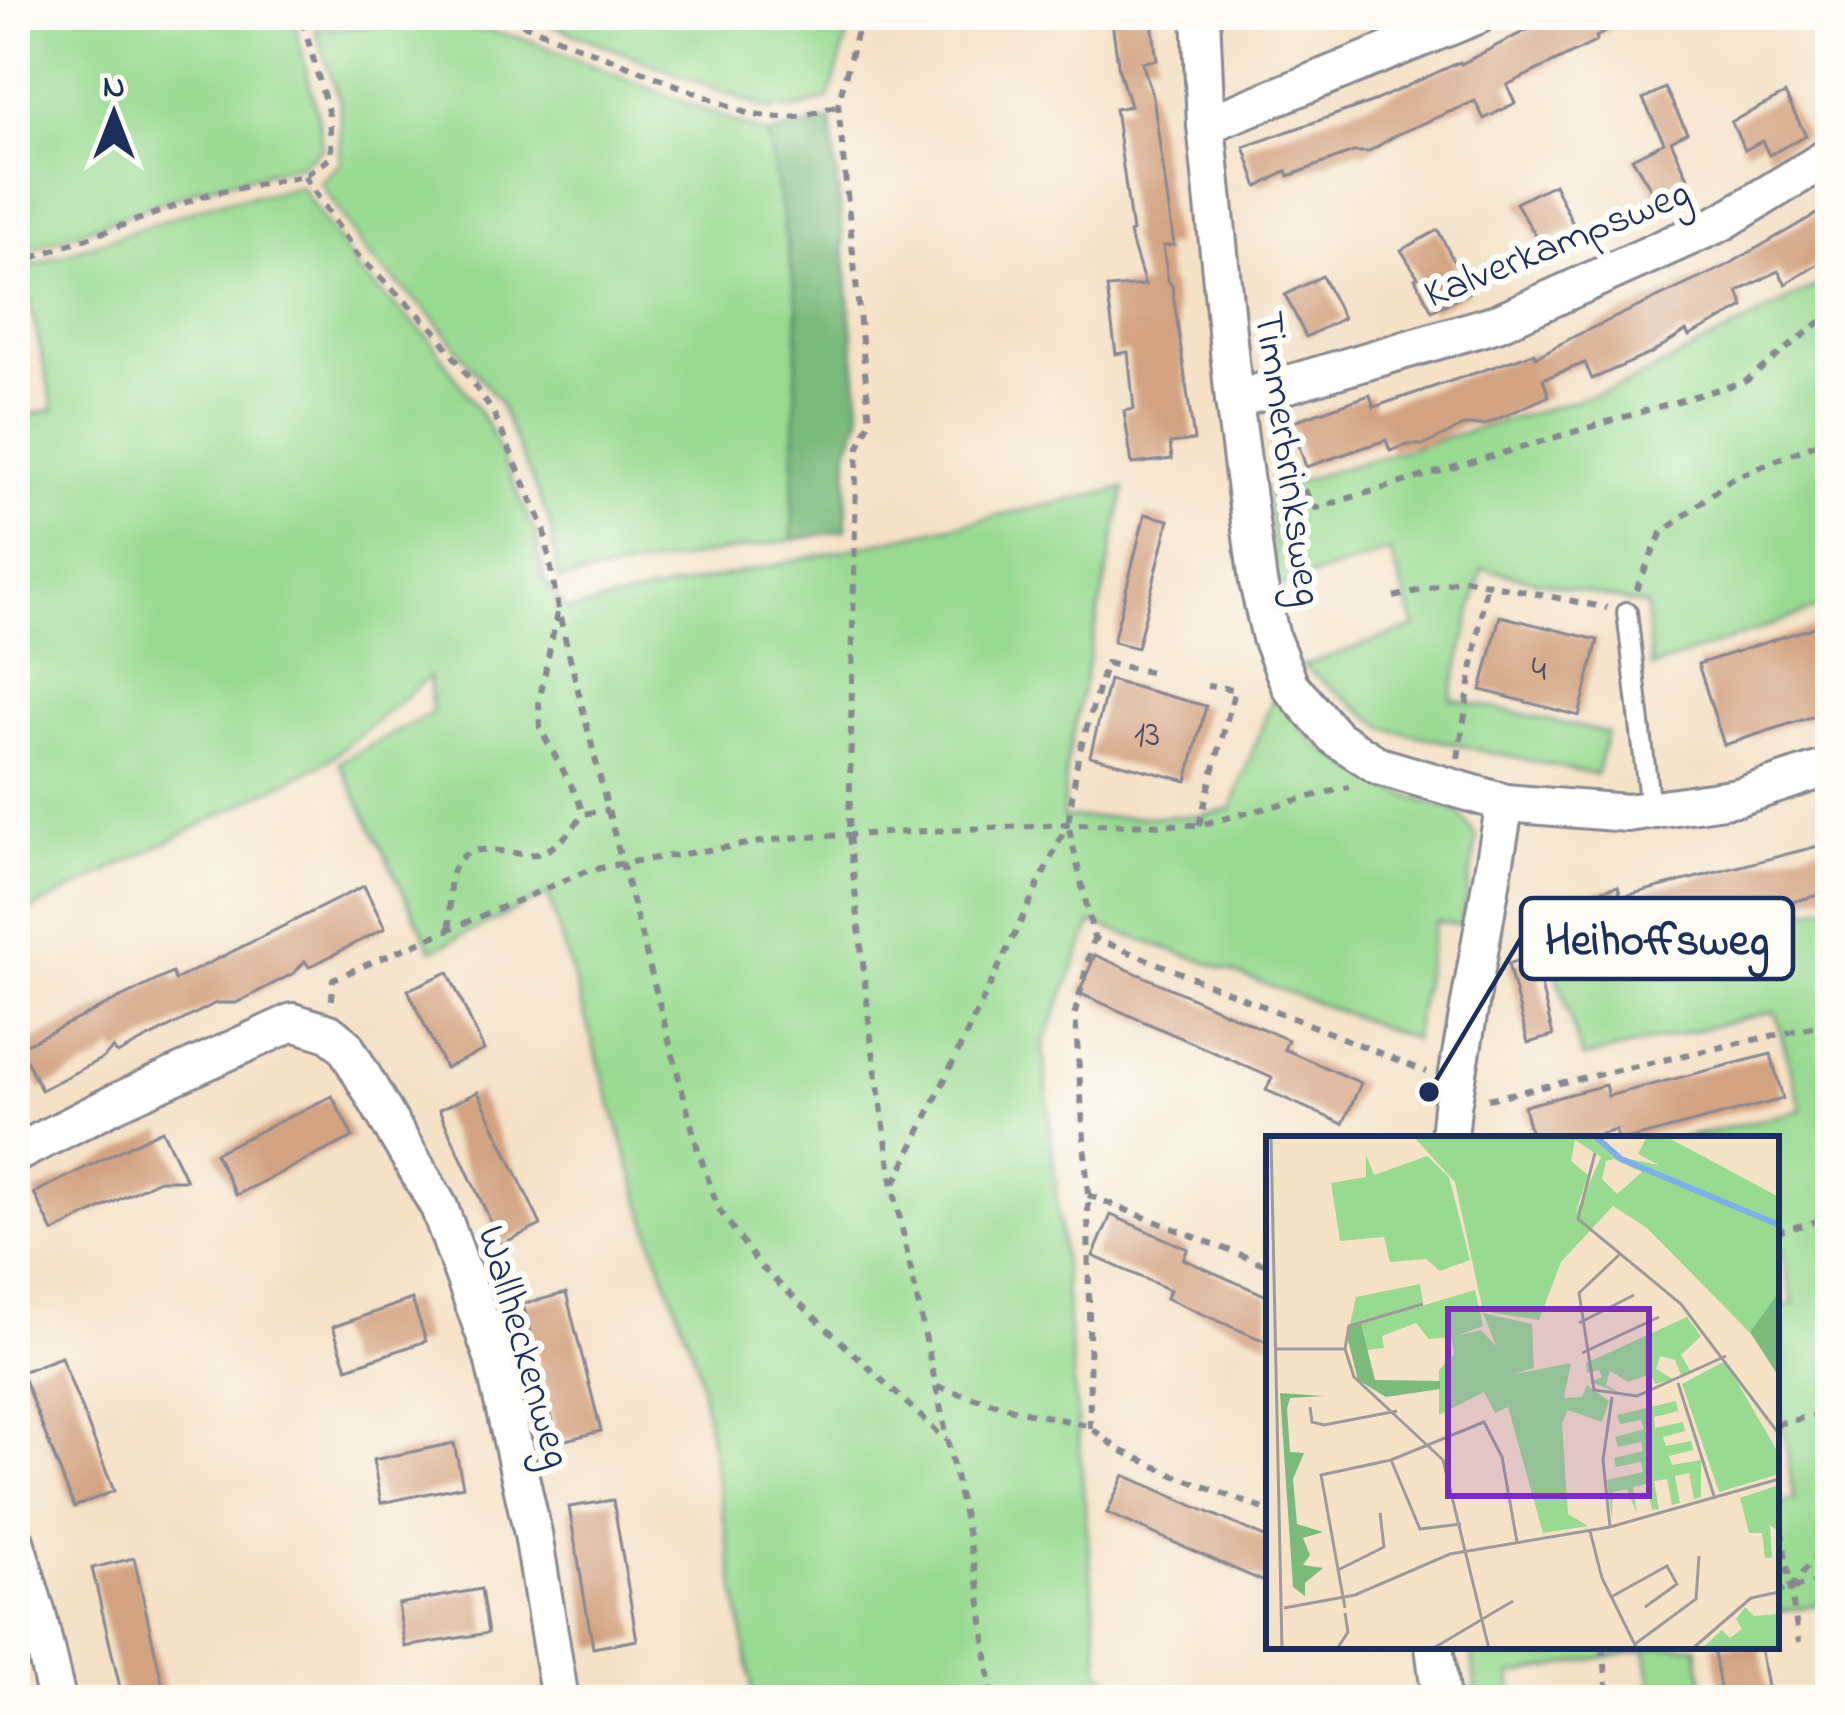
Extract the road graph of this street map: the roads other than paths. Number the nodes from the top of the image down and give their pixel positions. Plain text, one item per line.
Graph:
1 (1201, 15) edge
2 (1478, 15) edge
3 (1206, 125) junction
4 (1830, 156) edge
5 (1234, 400) junction
6 (1627, 612) road end
7 (1830, 766) edge
8 (1505, 803) junction
9 (1649, 809) junction
10 (1452, 1110) edge
11 (15, 1154) edge
12 (15, 1541) edge
13 (1434, 1649) edge
14 (57, 1700) edge
15 (560, 1700) edge
16 (1441, 1700) edge

1 - 3 street, Timmerbrinksweg
2 - 3 street
3 - 5 street, Timmerbrinksweg
4 - 5 street, Kalverkampsweg
5 - 8 street, Timmerbrinksweg
6 - 9 lane
7 - 9 street, Timmerbrinksweg
8 - 9 street, Timmerbrinksweg
8 - 10 street
11 - 15 street, Wallheckenweg
12 - 14 street
13 - 16 street

